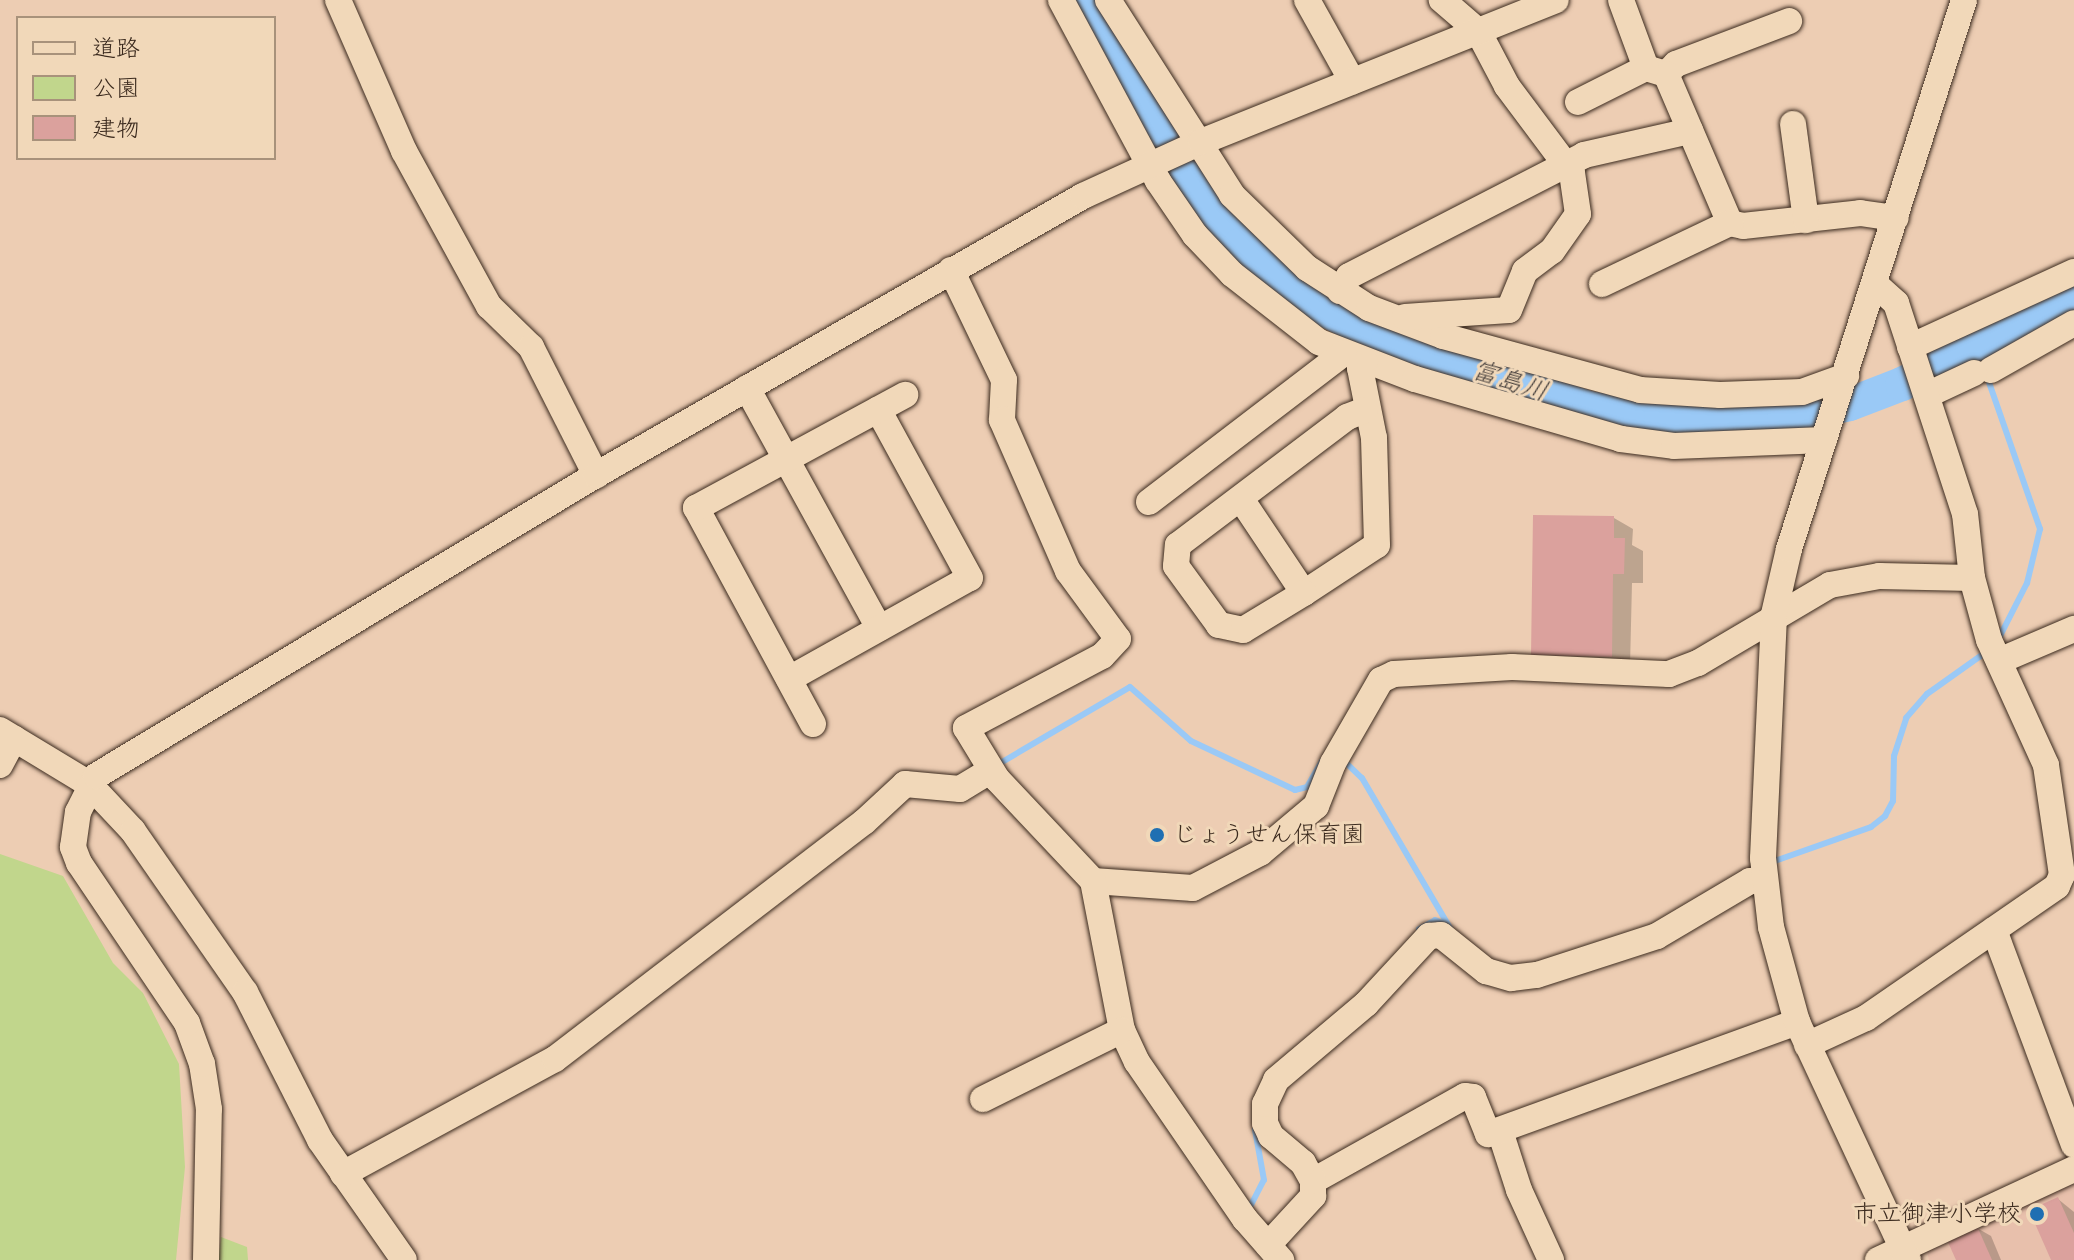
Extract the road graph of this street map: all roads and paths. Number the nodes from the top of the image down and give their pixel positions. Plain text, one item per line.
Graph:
1 (338, 0) edge
2 (1061, 0) edge
3 (1108, 0) edge
4 (1307, 0) edge
5 (1442, 0) edge
6 (1556, 0) edge
7 (1621, 0) edge
8 (1964, 0) edge
9 (1789, 21) dead end
10 (1478, 31) junction
11 (1656, 71) junction
12 (1352, 81) junction
13 (1578, 102) dead end
14 (1793, 124) dead end
15 (1690, 131) junction
16 (1197, 144) junction
17 (1153, 164) junction
18 (1566, 164) junction
19 (1896, 218) junction
20 (1806, 220) junction
21 (1730, 223) junction
22 (951, 270) junction
23 (2074, 272) edge
24 (1602, 284) dead end
25 (1876, 285) junction
26 (1340, 291) junction
27 (1398, 320) junction
28 (2074, 323) edge
29 (1911, 351) junction
30 (1354, 358) junction
31 (1844, 380) junction
32 (747, 388) junction
33 (1926, 393) junction
34 (905, 395) dead end
35 (878, 409) junction
36 (1365, 410) junction
37 (1827, 434) junction
38 (785, 457) junction
39 (596, 475) junction
40 (1241, 499) junction
41 (1149, 502) dead end
42 (1972, 578) junction
43 (1304, 593) junction
44 (1774, 614) junction
45 (879, 628) junction
46 (2074, 629) edge
47 (1999, 661) junction
48 (789, 679) junction
49 (813, 724) dead end
50 (7, 734) edge
51 (0, 765) edge
52 (990, 771) junction
53 (89, 784) junction
54 (2065, 824) edge
55 (1765, 880) junction
56 (1093, 881) junction
57 (1994, 930) junction
58 (1122, 1030) junction
59 (1802, 1034) junction
60 (983, 1099) dead end
61 (1500, 1131) junction
62 (2074, 1145) edge
63 (2074, 1169) edge
64 (343, 1174) junction
65 (1313, 1181) junction
66 (1274, 1252) edge
67 (1895, 1255) edge
68 (206, 1260) edge
69 (404, 1260) edge
70 (1551, 1260) edge

1 - 39 street
2 - 17 street
3 - 16 street
4 - 12 street
5 - 10 street
6 - 10 street
7 - 11 street
8 - 19 street
9 - 11 street
10 - 12 street
10 - 18 street
11 - 13 street
11 - 15 street
12 - 16 street
14 - 20 street
15 - 18 street
15 - 21 street
16 - 17 street
16 - 26 street
17 - 22 street
17 - 30 street
18 - 26 street
18 - 27 street
19 - 20 street
19 - 25 street
20 - 21 street
21 - 24 street
22 - 32 street
22 - 52 street
23 - 29 street
25 - 29 street
25 - 31 street
26 - 27 street
27 - 31 street
28 - 33 street
29 - 33 street
30 - 36 street
30 - 37 street
30 - 41 street
31 - 37 street
32 - 38 street
32 - 39 street
33 - 42 street
34 - 35 street
35 - 38 street
35 - 45 street
36 - 40 street
36 - 43 street
37 - 44 street
38 - 45 street
38 - 48 street
39 - 53 street
40 - 43 street
40 - 43 street
42 - 44 street
42 - 47 street
44 - 55 street
44 - 56 street
45 - 48 street
46 - 47 street
47 - 54 street
48 - 49 street
50 - 51 street
50 - 53 street
52 - 56 street
52 - 64 street
53 - 64 street
53 - 68 street
54 - 57 street
55 - 59 street
55 - 65 street
56 - 58 street
57 - 59 street
57 - 62 street
58 - 60 street
58 - 66 street
59 - 61 street
59 - 67 street
61 - 65 street
61 - 70 street
63 - 67 street
64 - 69 street
65 - 66 street

